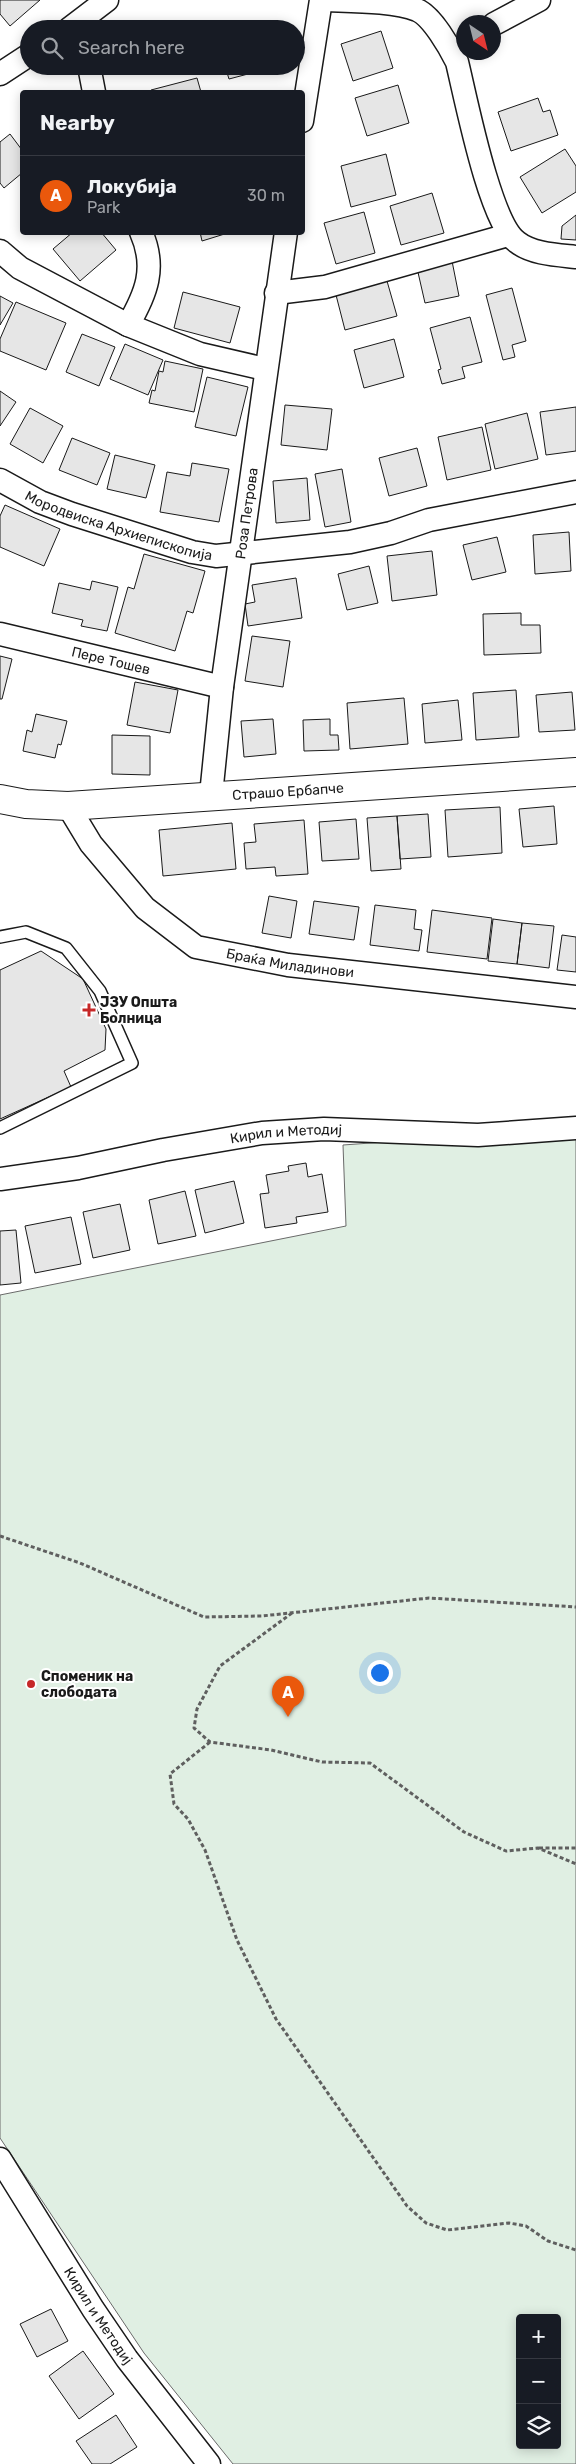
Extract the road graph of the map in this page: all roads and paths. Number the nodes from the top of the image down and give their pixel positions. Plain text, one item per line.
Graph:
1 (106, 0) edge
2 (321, 0) edge
3 (327, 0) edge
4 (539, 0) edge
5 (84, 20) edge
6 (501, 20) edge
7 (456, 42) edge
8 (457, 60) edge
9 (20, 62) edge
10 (0, 74) edge
11 (91, 75) edge
12 (94, 90) edge
13 (305, 102) edge
14 (142, 235) edge
15 (286, 235) edge
16 (508, 235) junction
17 (0, 251) edge
18 (576, 257) edge
19 (276, 293) junction
20 (128, 325) junction
21 (265, 369) junction
22 (0, 480) edge
23 (576, 492) edge
24 (240, 555) junction
25 (0, 634) edge
26 (222, 687) junction
27 (576, 772) edge
28 (211, 795) junction
29 (0, 799) edge
30 (68, 806) junction
31 (0, 938) edge
32 (576, 997) edge
33 (0, 1128) edge
34 (576, 1128) edge
35 (0, 1179) edge
36 (0, 1536) edge
37 (576, 1606) edge
38 (292, 1612) junction
39 (210, 1742) junction
40 (538, 1848) junction
41 (576, 1848) edge
42 (576, 1864) edge
43 (0, 2159) edge
44 (576, 2250) edge
45 (209, 2464) edge

1 - 5 street
2 - 13 street
3 - 7 street
4 - 6 street
8 - 16 street
9 - 10 street
11 - 12 street
14 - 20 street
15 - 19 street, Роза Петрова
16 - 18 street
16 - 19 street
17 - 20 street
19 - 21 street, Роза Петрова
20 - 21 street
21 - 24 street, Роза Петрова
22 - 24 street, Мородвиска Архиепископија
23 - 24 street, Мородвиска Архиепископија
24 - 26 street, Роза Петрова
25 - 26 street, Пере Тошев
26 - 28 street, Роза Петрова
27 - 28 main road, Страшо Ербапче
28 - 30 main road, Страшо Ербапче
29 - 30 main road, Страшо Ербапче
30 - 32 street, Браќа Миладинови
31 - 33 lane
34 - 35 street, Кирил и Методиј
36 - 38 path
37 - 38 path
38 - 39 path
39 - 40 path
39 - 44 path
40 - 41 path
40 - 42 path
43 - 45 street, Кирил и Методиј

